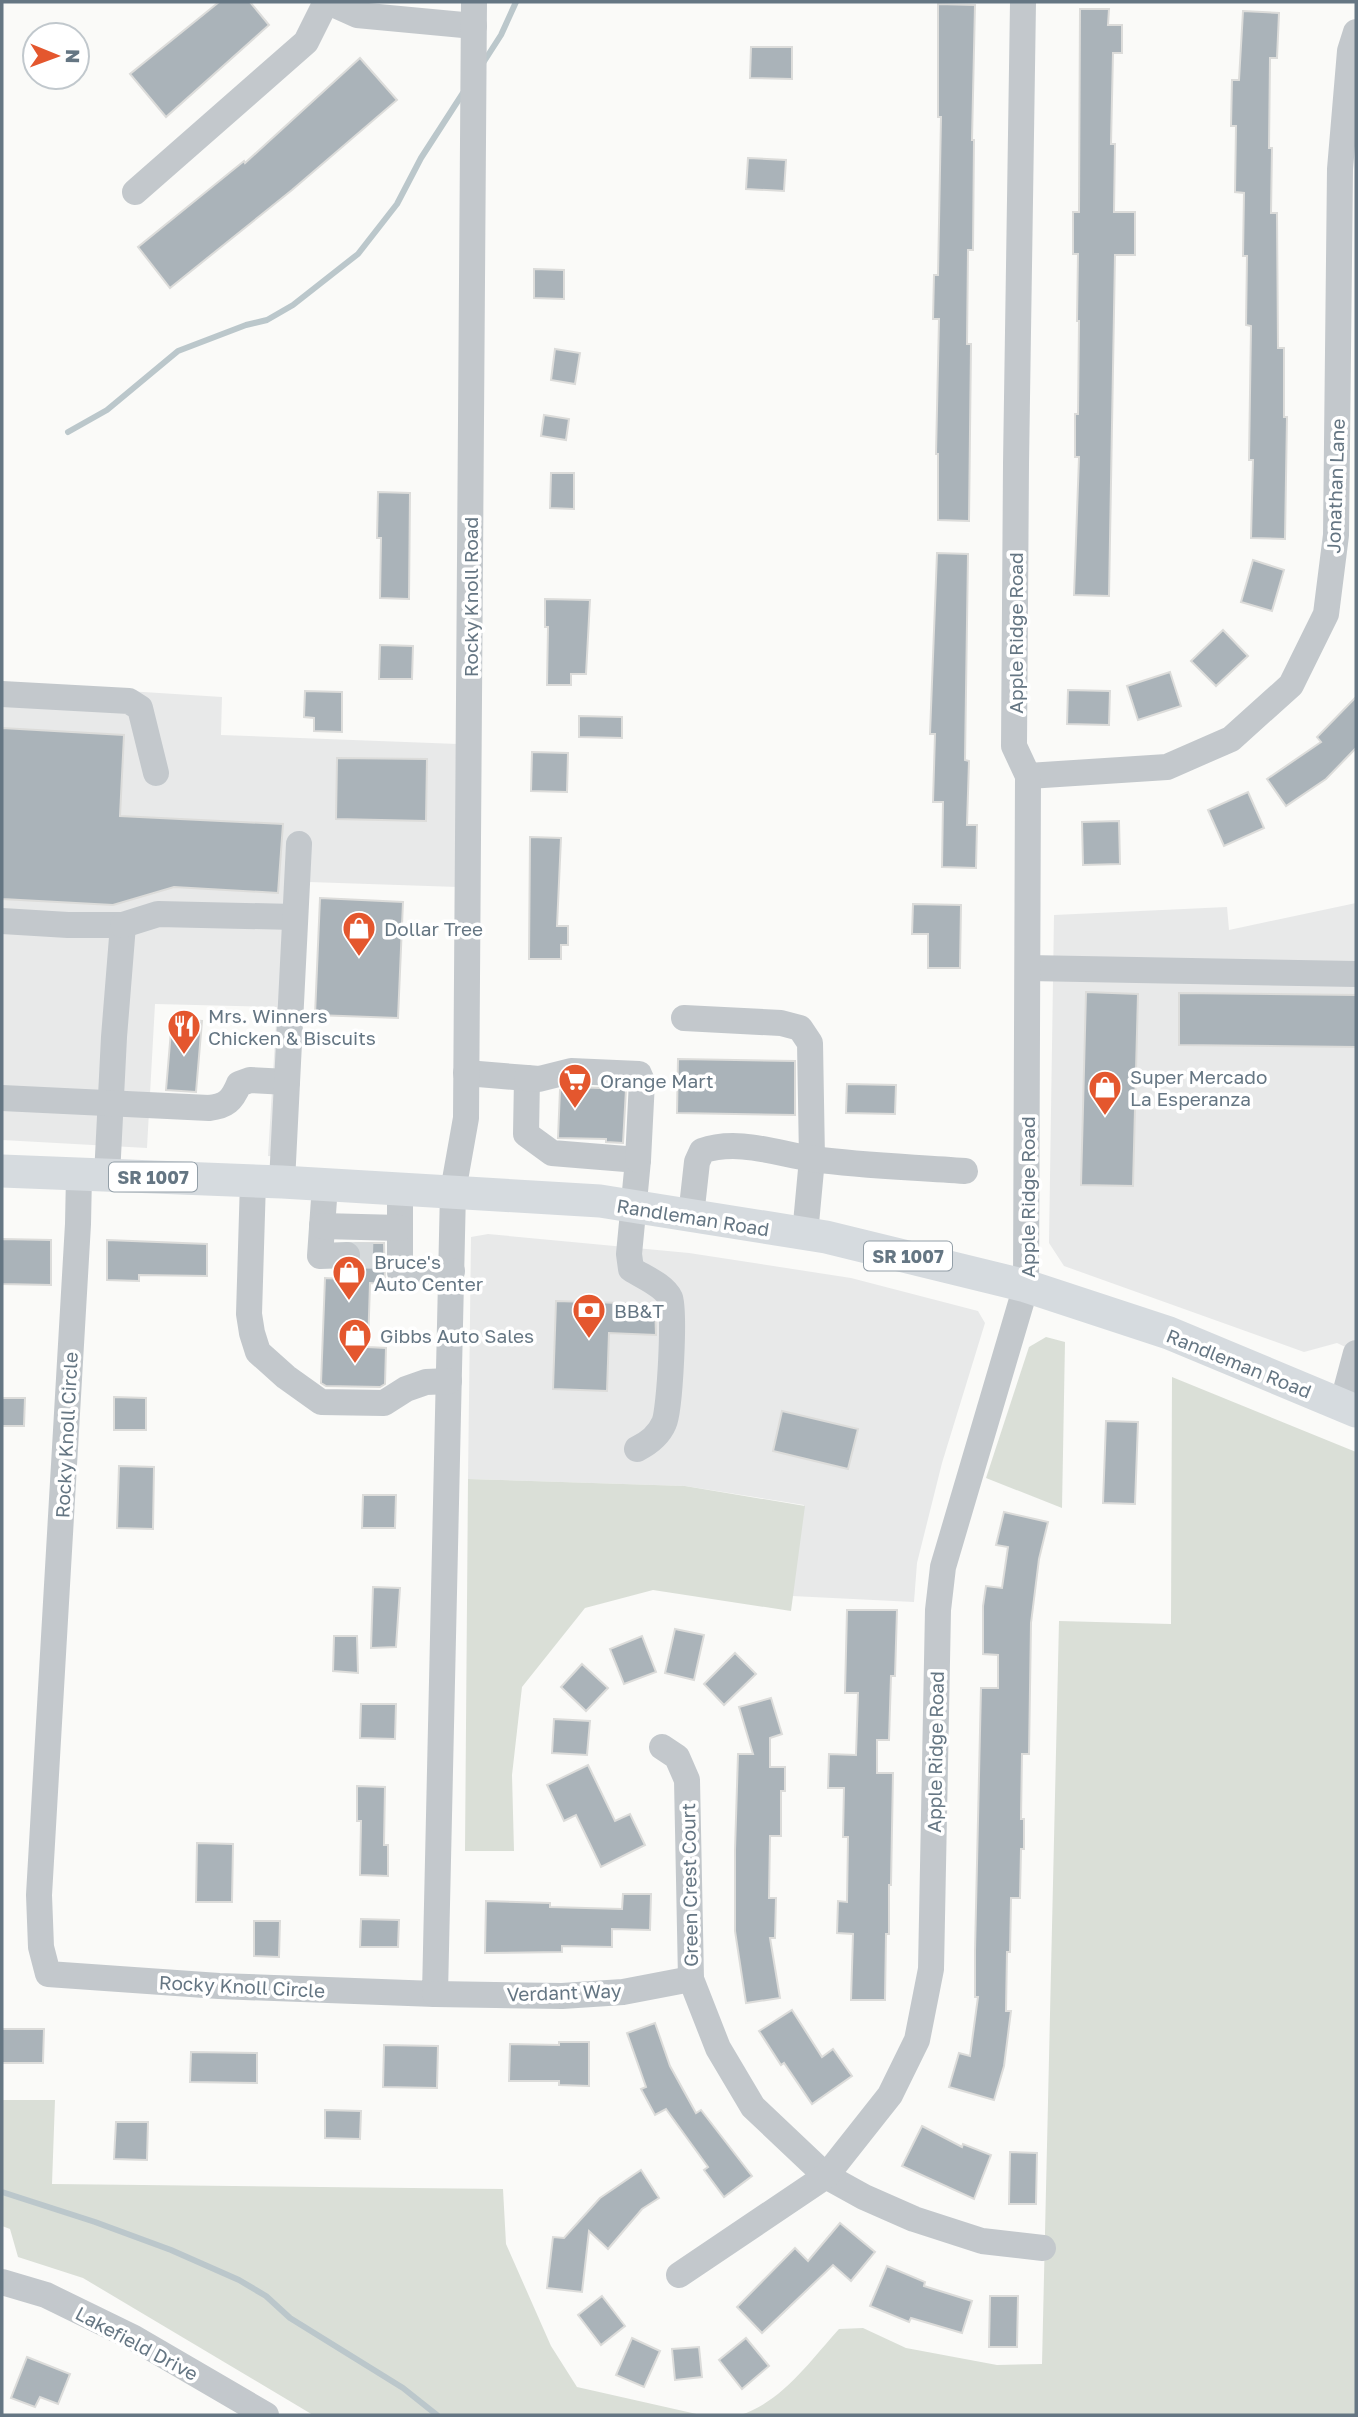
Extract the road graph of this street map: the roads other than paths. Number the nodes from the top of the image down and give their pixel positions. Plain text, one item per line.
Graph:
1 (327, 2) edge
2 (1023, 2) edge
3 (474, 14) edge
4 (1356, 32) edge
5 (135, 192) dead end
6 (2, 694) edge
7 (156, 773) dead end
8 (1028, 776) junction
9 (299, 844) dead end
10 (295, 917) junction
11 (2, 921) edge
12 (123, 925) junction
13 (1028, 968) junction
14 (1356, 974) edge
15 (684, 1018) dead end
16 (466, 1073) junction
17 (527, 1078) junction
18 (287, 1082) junction
19 (2, 1098) edge
20 (111, 1103) junction
21 (812, 1159) junction
22 (638, 1160) junction
23 (2, 1171) edge
24 (965, 1171) dead end
25 (93, 1175) junction
26 (267, 1182) junction
27 (325, 1185) junction
28 (400, 1189) junction
29 (453, 1191) junction
30 (632, 1207) junction
31 (691, 1216) junction
32 (322, 1226) junction
33 (400, 1228) junction
34 (805, 1234) junction
35 (347, 1255) tunnel mouth
36 (452, 1271) junction
37 (1026, 1286) junction
38 (1356, 1353) edge
39 (449, 1381) junction
40 (1349, 1408) edge
41 (637, 1449) dead end
42 (662, 1748) dead end
43 (691, 1979) junction
44 (435, 1994) junction
45 (825, 2176) junction
46 (1043, 2248) dead end
47 (679, 2275) dead end
48 (2, 2283) edge
49 (256, 2412) edge

1 - 3 street
1 - 5 street
2 - 8 street, Apple Ridge Road
3 - 16 street, Rocky Knoll Road
4 - 8 street, Jonathan Lane
6 - 7 street
8 - 13 street, Apple Ridge Road
9 - 10 street
10 - 12 street
10 - 18 street
11 - 12 street
12 - 20 street
13 - 14 street
13 - 37 street, Apple Ridge Road
15 - 21 street
16 - 17 street
16 - 29 street, Rocky Knoll Road
17 - 22 street
17 - 22 street
18 - 20 street
18 - 26 street
19 - 20 street
20 - 25 street
21 - 24 street
21 - 31 street
21 - 34 street
22 - 30 street
23 - 25 main road, Randleman Road / SR 1007
25 - 26 main road, Randleman Road / SR 1007
25 - 44 street, Rocky Knoll Circle
26 - 27 main road, Randleman Road / SR 1007
26 - 39 street
27 - 28 main road, Randleman Road / SR 1007
27 - 32 street
28 - 29 main road, Randleman Road / SR 1007
28 - 33 street
29 - 30 main road, Randleman Road / SR 1007
29 - 36 street
30 - 31 main road, Randleman Road / SR 1007
30 - 41 street
31 - 34 main road, Randleman Road / SR 1007
32 - 33 street
32 - 35 street
33 - 36 street
34 - 37 main road, Randleman Road / SR 1007
36 - 39 street
37 - 40 main road, Randleman Road / SR 1007
37 - 45 street, Apple Ridge Road
38 - 40 street
39 - 44 street
42 - 43 street, Green Crest Court
43 - 44 street, Verdant Way
43 - 45 street, Green Crest Court
45 - 46 street, Green Crest Court
45 - 47 street, Apple Ridge Road
48 - 49 street, Lakefield Drive

